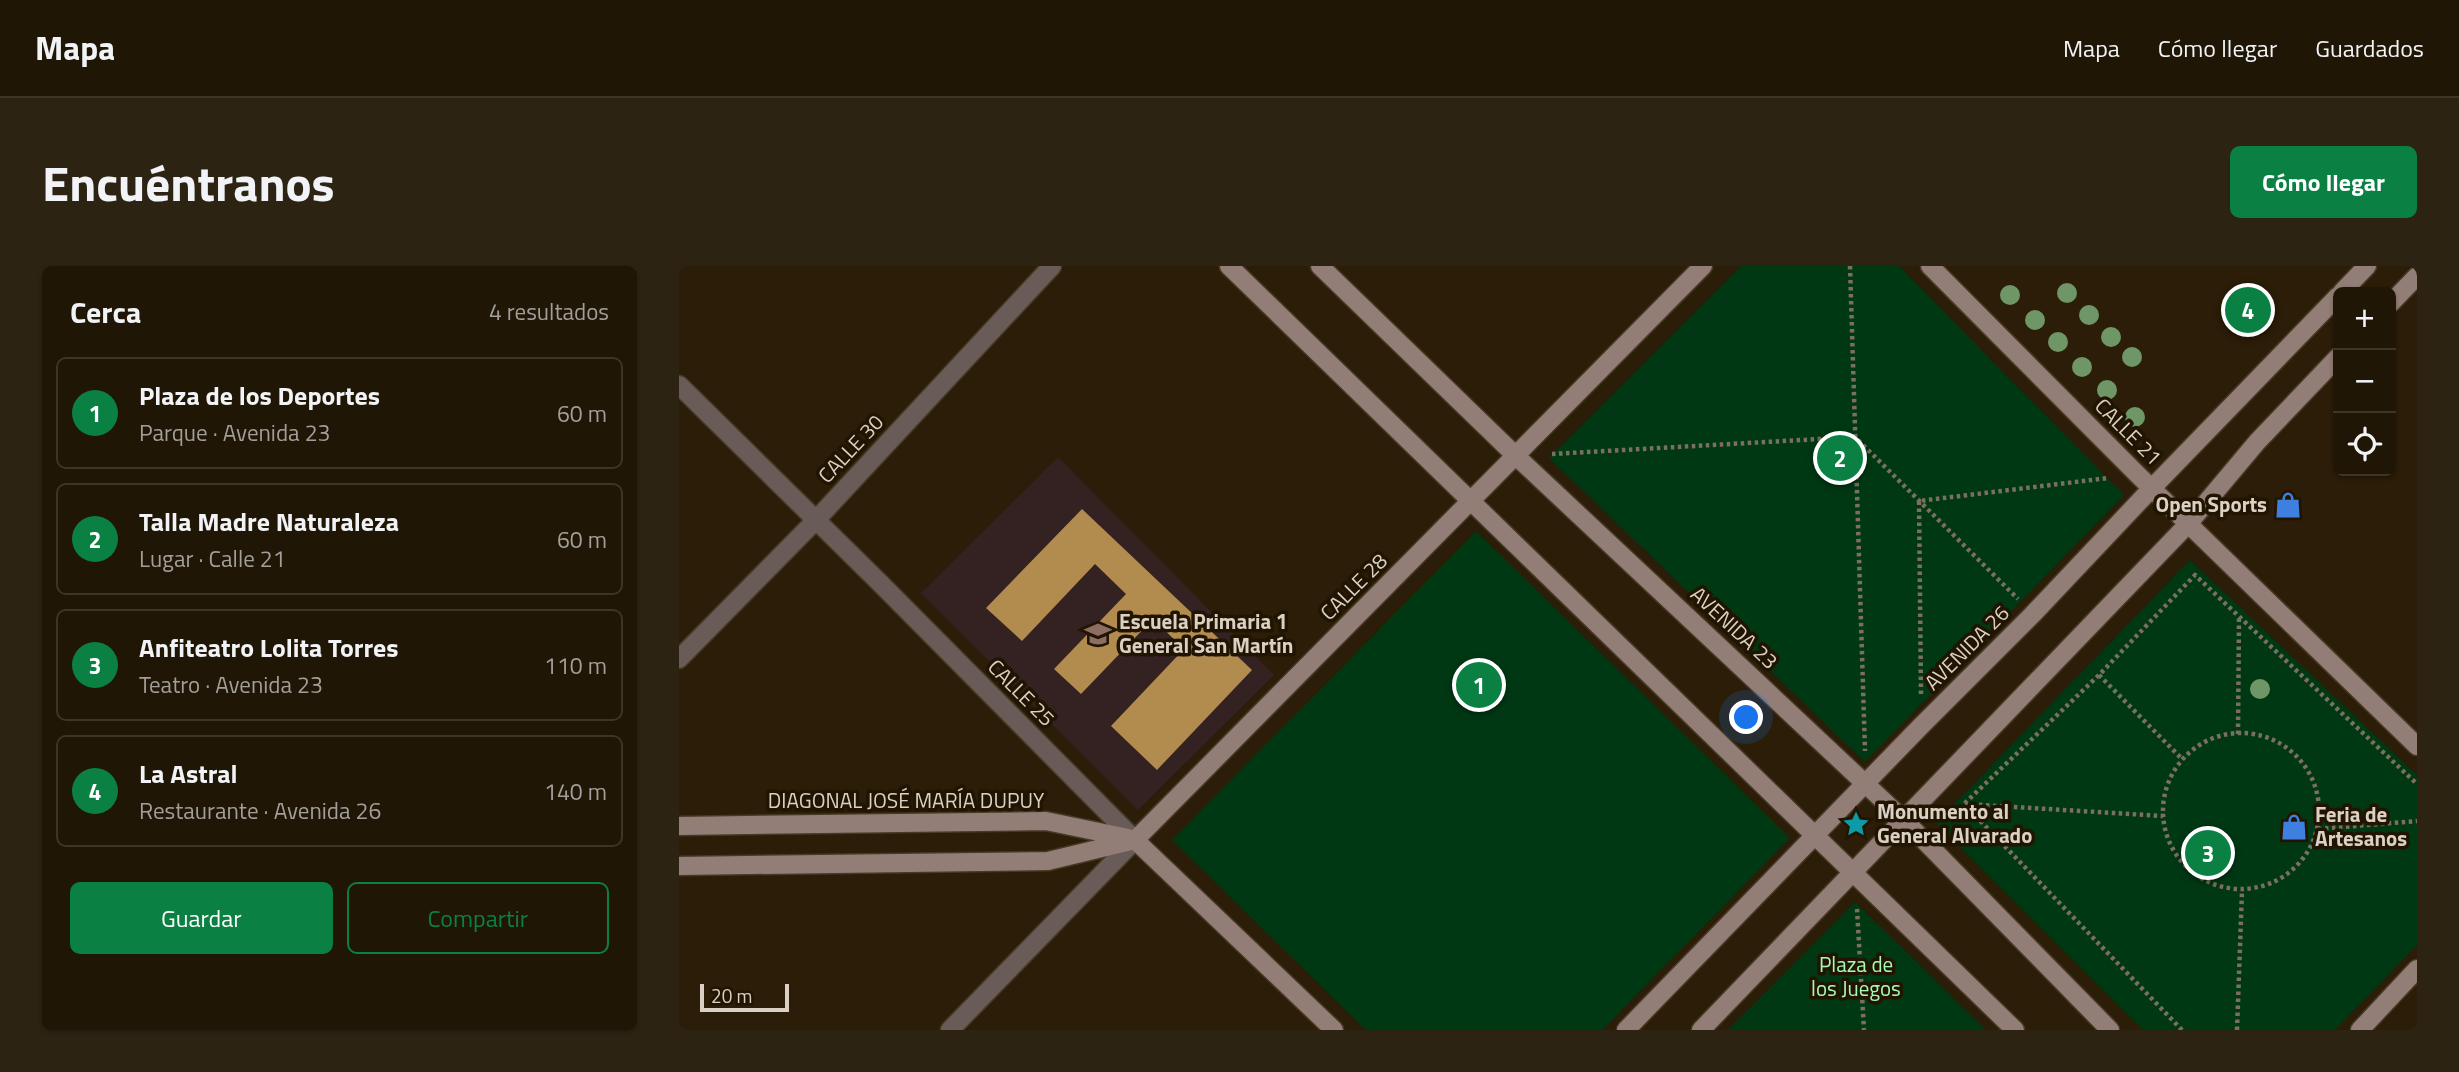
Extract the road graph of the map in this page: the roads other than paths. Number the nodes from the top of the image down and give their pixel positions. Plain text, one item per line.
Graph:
1 (1052, 266) edge
2 (1229, 266) edge
3 (1320, 266) edge
4 (1703, 266) edge
5 (1930, 266) edge
6 (2367, 266) edge
7 (2417, 276) edge
8 (2347, 287) edge
9 (2396, 298) edge
10 (2333, 301) edge
11 (2333, 362) edge
12 (679, 385) edge
13 (1516, 456) junction
14 (2152, 488) junction
15 (1472, 502) junction
16 (816, 520) junction
17 (2189, 523) junction
18 (679, 659) edge
19 (2417, 746) edge
20 (1865, 783) junction
21 (1905, 821) junction
22 (679, 826) edge
23 (1815, 835) junction
24 (1135, 840) junction
25 (679, 866) edge
26 (1854, 872) junction
27 (2417, 969) edge
28 (950, 1030) edge
29 (1334, 1030) edge
30 (1626, 1030) edge
31 (1701, 1030) edge
32 (2015, 1030) edge
33 (2110, 1030) edge
34 (2360, 1030) edge

1 - 16 street, CALLE 30
2 - 15 main road
3 - 13 main road, AVENIDA 23
4 - 13 main road, CALLE 28
5 - 14 main road, CALLE 21
6 - 8 main road
7 - 9 main road
10 - 14 main road, AVENIDA 26
11 - 17 main road
12 - 16 street, CALLE 25
13 - 15 main road, CALLE 28
13 - 20 main road, AVENIDA 23
14 - 17 main road, CALLE 21
14 - 20 main road, AVENIDA 26
15 - 23 main road
15 - 24 main road, CALLE 28
16 - 18 street, CALLE 30
16 - 24 street, CALLE 25
17 - 19 main road, CALLE 21
17 - 21 main road
20 - 21 main road, AVENIDA 23
20 - 23 main road, AVENIDA 26
21 - 26 main road
21 - 33 main road, AVENIDA 23
22 - 24 main road, DIAGONAL JOSÉ MARÍA DUPUY
23 - 26 main road
23 - 30 main road, AVENIDA 26
24 - 25 main road
24 - 28 street, CALLE 28
24 - 29 main road, CALLE 25
26 - 31 main road
26 - 32 main road
27 - 34 main road

